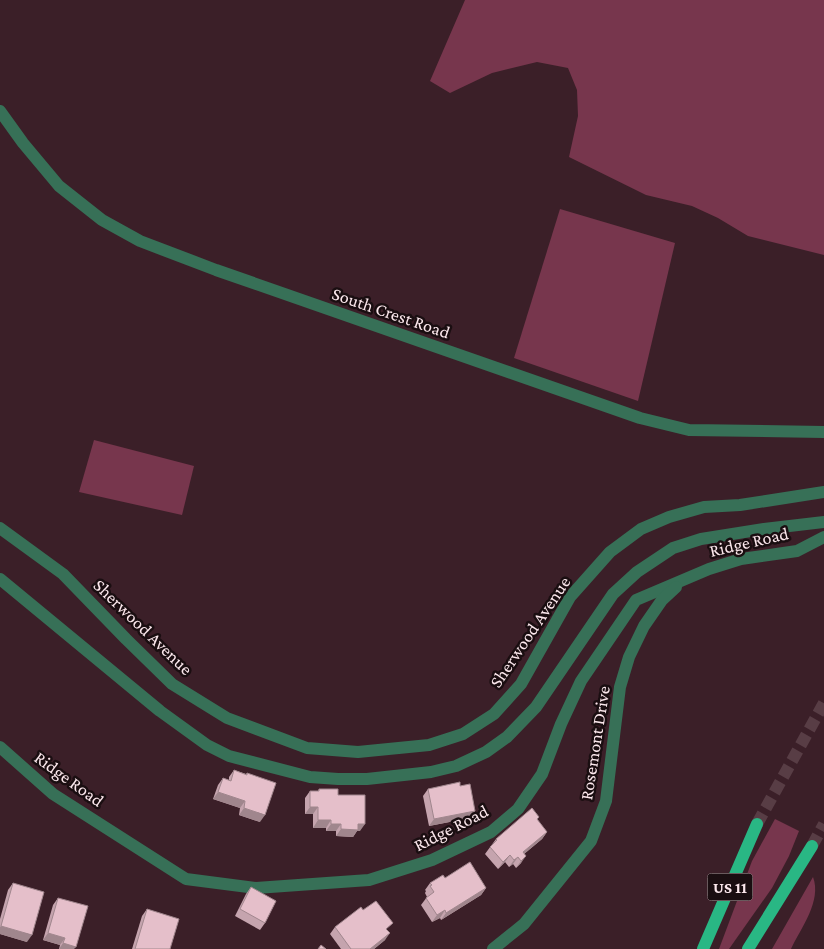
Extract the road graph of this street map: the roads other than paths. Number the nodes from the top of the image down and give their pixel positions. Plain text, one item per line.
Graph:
1 (0, 111) edge
2 (824, 432) edge
3 (824, 492) edge
4 (824, 522) edge
5 (0, 528) edge
6 (824, 537) edge
7 (0, 579) edge
8 (683, 580) junction
9 (0, 747) edge
10 (757, 824) tunnel mouth
11 (812, 846) tunnel mouth
12 (493, 949) edge
13 (703, 949) edge
14 (748, 949) edge

1 - 2 street, South Crest Road
3 - 5 street, Sherwood Avenue
4 - 7 street
6 - 8 street, Ridge Road
8 - 9 street, Ridge Road
8 - 12 street, Rosemont Drive
10 - 13 main road, US 11
11 - 14 main road, US 11

